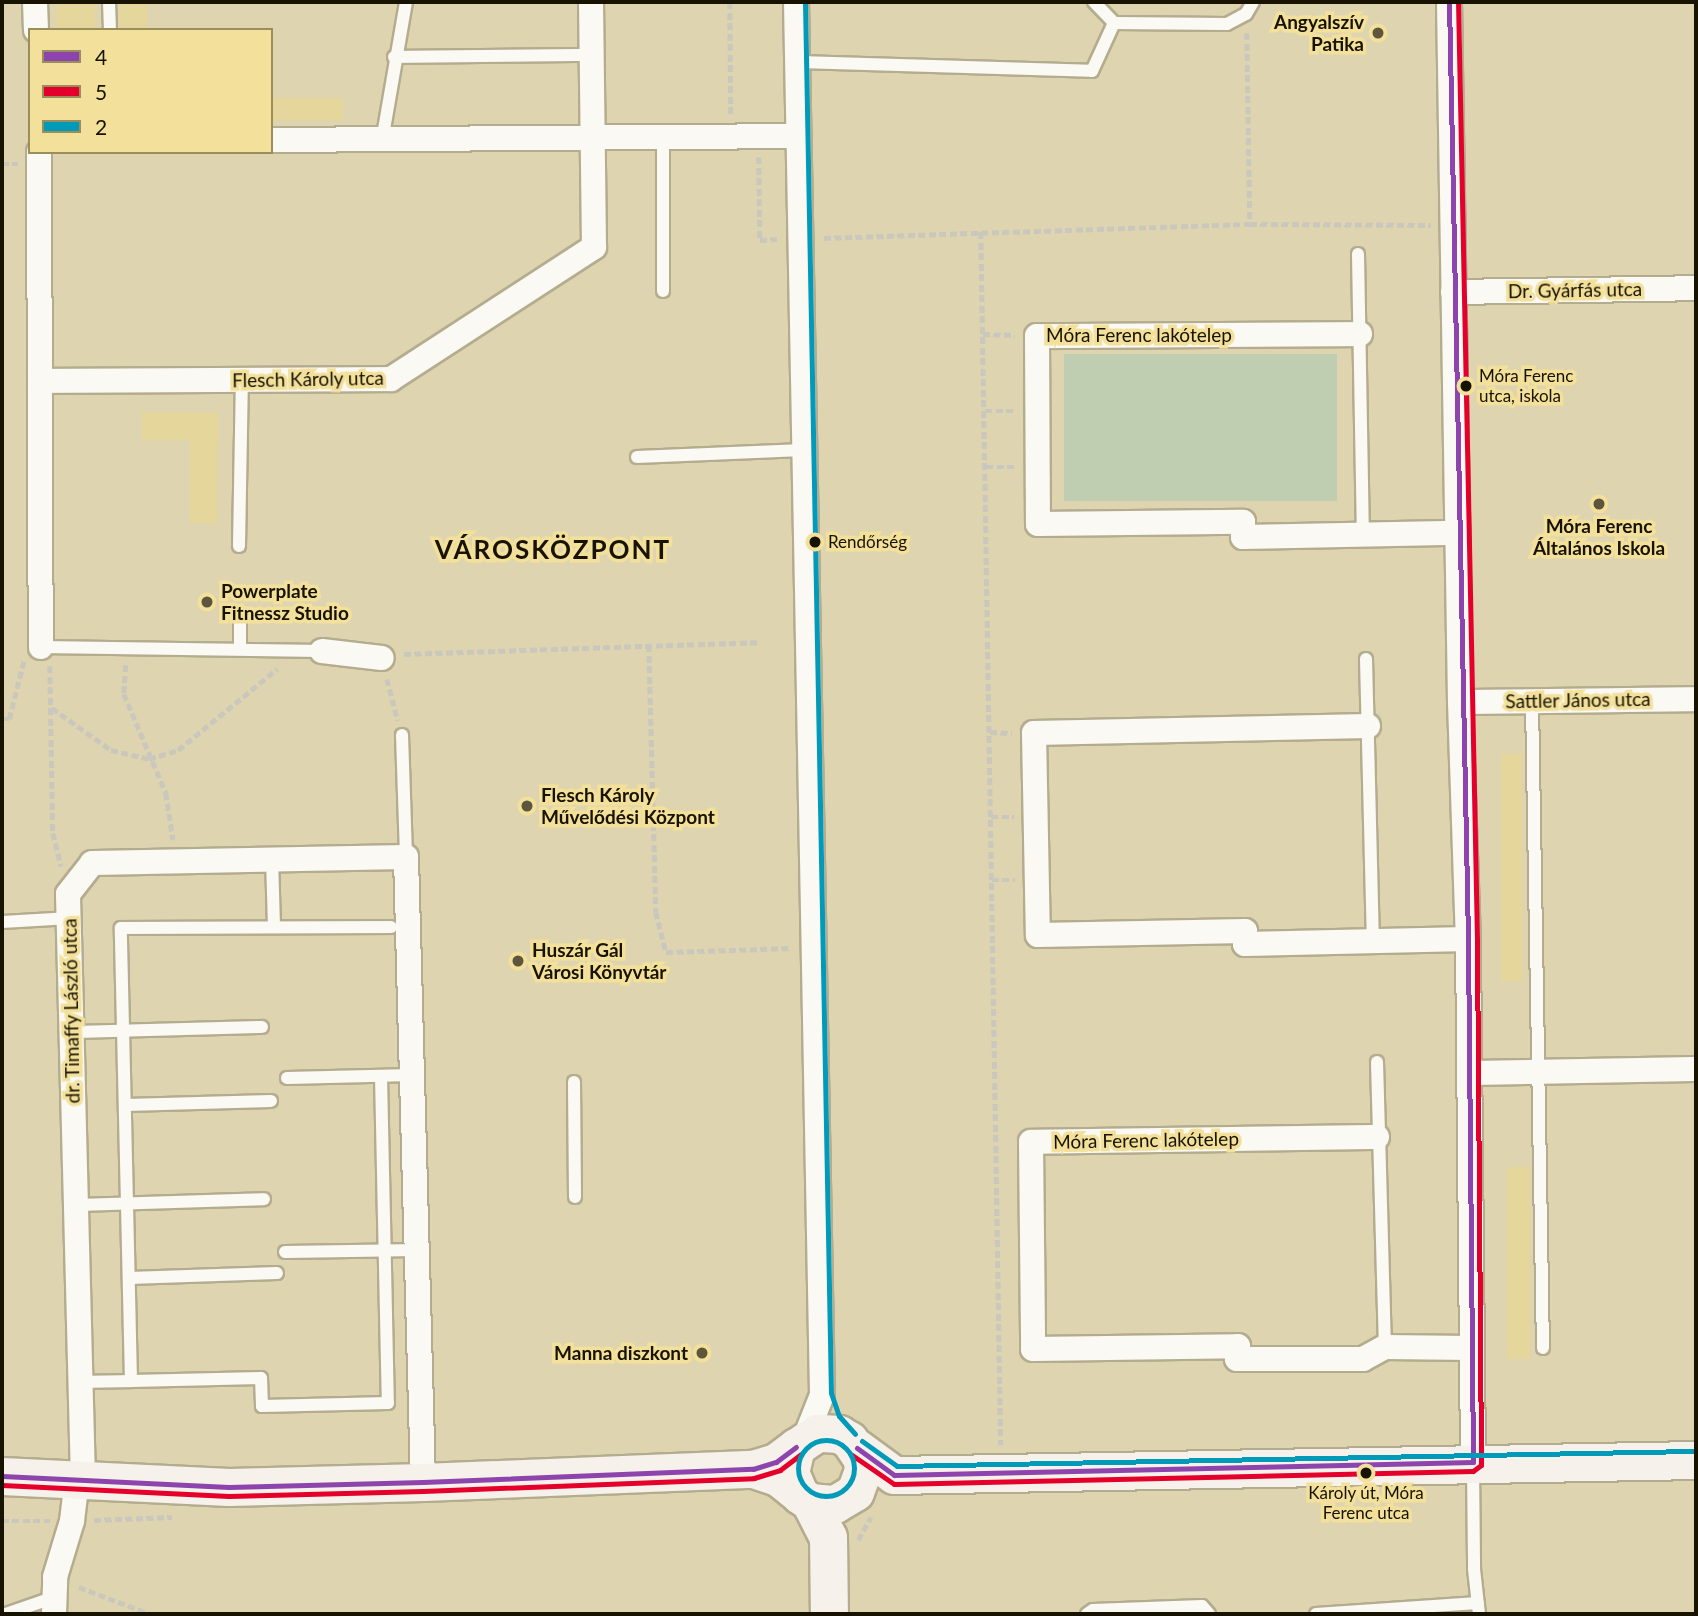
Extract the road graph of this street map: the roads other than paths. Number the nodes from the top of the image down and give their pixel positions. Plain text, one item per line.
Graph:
1 (35, 2) edge
2 (109, 2) edge
3 (406, 2) edge
4 (592, 2) edge
5 (796, 2) edge
6 (1094, 2) edge
7 (1253, 2) edge
8 (1449, 2) edge
9 (1114, 23) junction
10 (36, 28) edge
11 (110, 28) edge
12 (593, 55) junction
13 (394, 57) junction
14 (797, 62) junction
15 (594, 135) junction
16 (663, 136) junction
17 (798, 136) junction
18 (273, 141) edge
19 (382, 141) junction
20 (39, 154) edge
21 (1358, 254) dead end
22 (1696, 288) edge
23 (663, 291) dead end
24 (1453, 292) junction
25 (1360, 334) junction
26 (40, 381) junction
27 (242, 381) junction
28 (803, 450) junction
29 (637, 457) dead end
30 (1458, 533) junction
31 (1363, 536) junction
32 (239, 546) dead end
33 (240, 618) dead end
34 (41, 647) joint
35 (240, 648) junction
36 (317, 651) joint
37 (382, 658) road end
38 (1366, 659) dead end
39 (1696, 699) edge
40 (1532, 701) junction
41 (1460, 702) junction
42 (1368, 726) junction
43 (402, 735) road end
44 (406, 857) junction
45 (272, 859) junction
46 (69, 906) junction
47 (2, 922) edge
48 (274, 927) junction
49 (391, 927) dead end
50 (1468, 939) junction
51 (1373, 942) junction
52 (261, 1027) dead end
53 (124, 1030) junction
54 (72, 1032) junction
55 (1377, 1062) dead end
56 (1696, 1069) edge
57 (1538, 1072) junction
58 (1470, 1073) junction
59 (412, 1075) junction
60 (381, 1076) junction
61 (287, 1078) dead end
62 (574, 1082) dead end
63 (271, 1101) dead end
64 (126, 1105) junction
65 (1377, 1137) junction
66 (575, 1198) dead end
67 (264, 1199) dead end
68 (128, 1204) junction
69 (76, 1205) junction
70 (385, 1250) junction
71 (416, 1250) junction
72 (285, 1252) dead end
73 (277, 1273) dead end
74 (129, 1278) junction
75 (1384, 1347) junction
76 (1471, 1348) junction
77 (1543, 1349) dead end
78 (131, 1381) junction
79 (80, 1382) junction
80 (822, 1395) junction
81 (800, 1443) junction
82 (853, 1444) junction
83 (1696, 1460) edge
84 (1473, 1462) junction
85 (753, 1469) junction
86 (894, 1475) junction
87 (2, 1476) edge
88 (80, 1480) junction
89 (423, 1482) junction
90 (850, 1496) junction
91 (805, 1498) junction
92 (828, 1537) junction
93 (55, 1596) edge
94 (1479, 1609) edge
95 (6, 1614) edge
96 (829, 1614) edge
97 (1087, 1614) edge
98 (1209, 1614) edge
99 (1316, 1614) edge

1 - 10 street
2 - 11 lane
3 - 13 lane
4 - 12 street
5 - 14 street
6 - 9 lane
7 - 9 lane
8 - 24 street
9 - 14 lane
12 - 13 lane
12 - 15 street
13 - 19 lane
14 - 17 street
15 - 16 street
15 - 19 street
15 - 27 street, Flesch Károly utca
16 - 17 street
16 - 23 lane
17 - 28 street
18 - 19 street
20 - 26 street
21 - 25 lane
22 - 24 street, Dr. Gyárfás utca
24 - 30 street
25 - 31 lane
25 - 31 street, Móra Ferenc lakótelep
26 - 27 street, Flesch Károly utca
26 - 34 street
27 - 32 lane
28 - 29 lane
28 - 80 street
30 - 31 street, Móra Ferenc lakótelep
30 - 41 street
33 - 35 lane
34 - 35 lane
35 - 36 lane
36 - 37 street
38 - 42 lane
39 - 40 street, Sattler János utca
40 - 41 street, Sattler János utca
40 - 57 lane
41 - 50 street
42 - 51 lane
42 - 51 street
43 - 44 lane
44 - 45 street, dr. Timaffy László utca
44 - 59 street
45 - 46 street, dr. Timaffy László utca
45 - 48 lane
46 - 47 lane
46 - 54 street, dr. Timaffy László utca
48 - 49 lane
48 - 53 lane
50 - 51 street
50 - 58 street
52 - 53 lane
53 - 54 lane
53 - 64 lane
54 - 69 street, dr. Timaffy László utca
55 - 65 lane
56 - 57 street
57 - 58 street
57 - 77 lane
58 - 76 street
59 - 60 lane
59 - 71 street
60 - 61 lane
60 - 70 lane
62 - 66 lane
63 - 64 lane
64 - 68 lane
65 - 75 lane
65 - 75 street, Móra Ferenc lakótelep
67 - 68 lane
68 - 69 lane
68 - 74 lane
69 - 79 street, dr. Timaffy László utca
70 - 71 lane
70 - 72 lane
70 - 78 lane
71 - 89 street
73 - 74 lane
74 - 78 lane
75 - 76 street, Móra Ferenc lakótelep
76 - 84 street
78 - 79 lane
79 - 88 street, dr. Timaffy László utca
80 - 81 street
80 - 82 street
81 - 82 street
81 - 85 street
81 - 91 street
82 - 86 street
82 - 90 street
83 - 84 street
84 - 86 street
84 - 94 lane
85 - 89 street
85 - 91 street
86 - 90 street
87 - 88 street
88 - 89 street
88 - 93 street, dr. Timaffy László utca
90 - 91 street
90 - 92 street
91 - 92 street
92 - 96 street
93 - 95 lane
94 - 99 lane
97 - 98 lane

